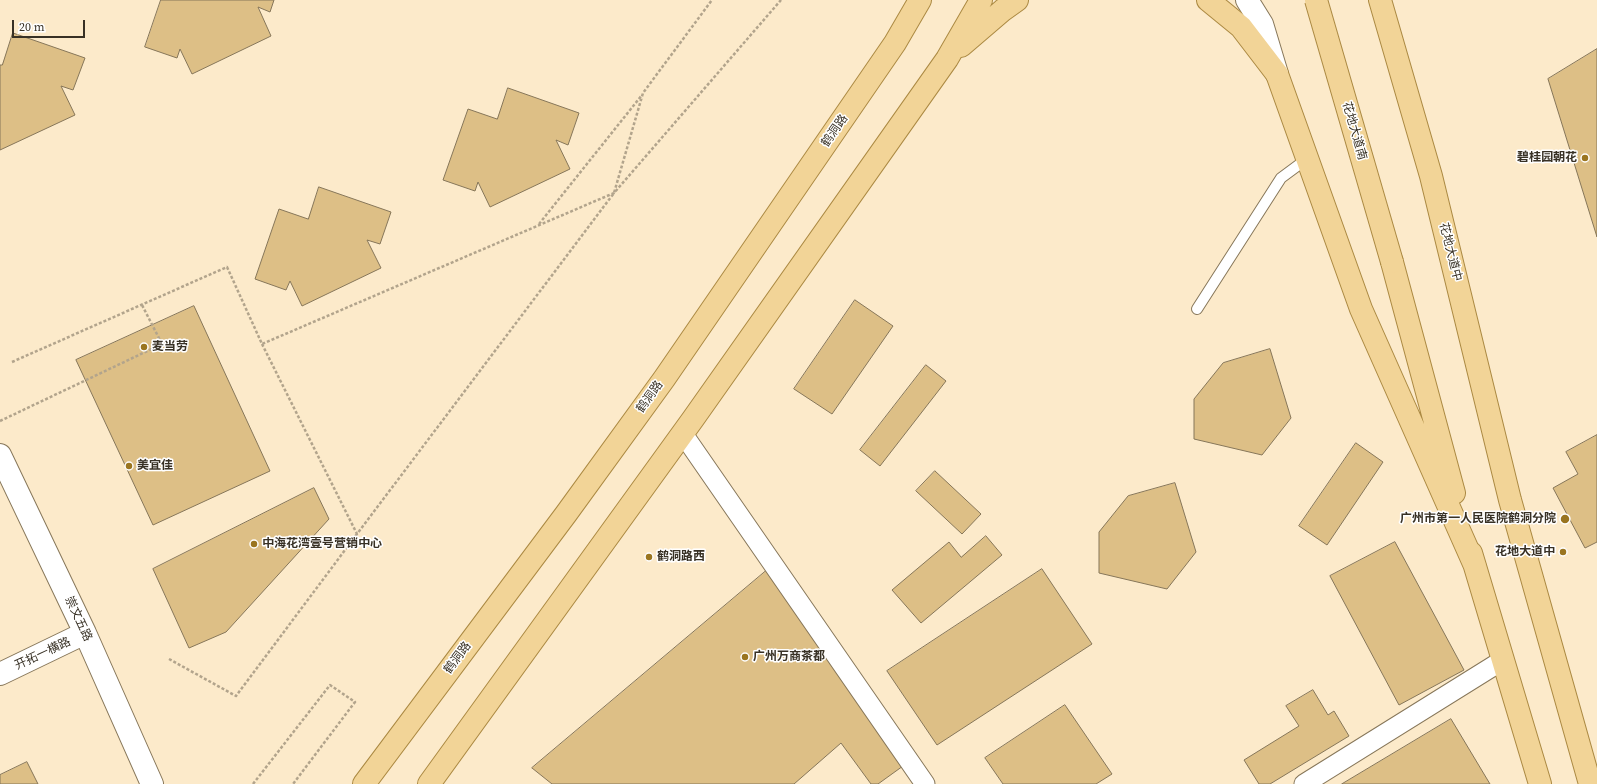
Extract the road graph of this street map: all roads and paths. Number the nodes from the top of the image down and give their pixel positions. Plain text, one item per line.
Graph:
1 (712, 0) edge
2 (781, 0) edge
3 (920, 0) edge
4 (929, 0) edge
5 (981, 0) edge
6 (1017, 0) edge
7 (1208, 0) edge
8 (1247, 0) edge
9 (1316, 0) edge
10 (1381, 1) edge
11 (895, 43) junction
12 (947, 59) junction
13 (1277, 74) junction
14 (643, 93) junction
15 (1308, 158) junction
16 (614, 193) junction
17 (537, 226) junction
18 (142, 305) junction
19 (1197, 309) dead end
20 (262, 344) junction
21 (12, 362) dead end
22 (0, 421) edge
23 (683, 434) junction
24 (0, 455) edge
25 (357, 534) junction
26 (1475, 566) junction
27 (85, 633) junction
28 (169, 659) dead end
29 (1503, 660) junction
30 (0, 674) edge
31 (152, 784) edge
32 (252, 784) edge
33 (293, 784) edge
34 (364, 784) edge
35 (429, 784) edge
36 (925, 784) edge
37 (1304, 784) edge
38 (1540, 784) edge
39 (1590, 784) edge

1 - 14 path
2 - 16 path
3 - 11 main road, 鹤洞路
4 - 11 street
5 - 12 main road
6 - 12 main road
7 - 13 main road
8 - 13 street
9 - 26 main road, 花地大道南, bridge
10 - 39 main road, 花地大道中
11 - 34 main road, 鹤洞路
12 - 23 main road
13 - 15 main road
14 - 16 path
14 - 17 path
15 - 19 lane
15 - 26 main road
16 - 17 path
16 - 25 path
17 - 20 path
18 - 20 path
18 - 21 path
18 - 22 path
20 - 25 path
23 - 35 main road
23 - 36 street
24 - 27 street, 崇文五路
25 - 28 path
26 - 29 main road
27 - 30 street, 开拓一横路
27 - 31 street, 崇文五路
29 - 37 street
29 - 38 main road
32 - 33 path

